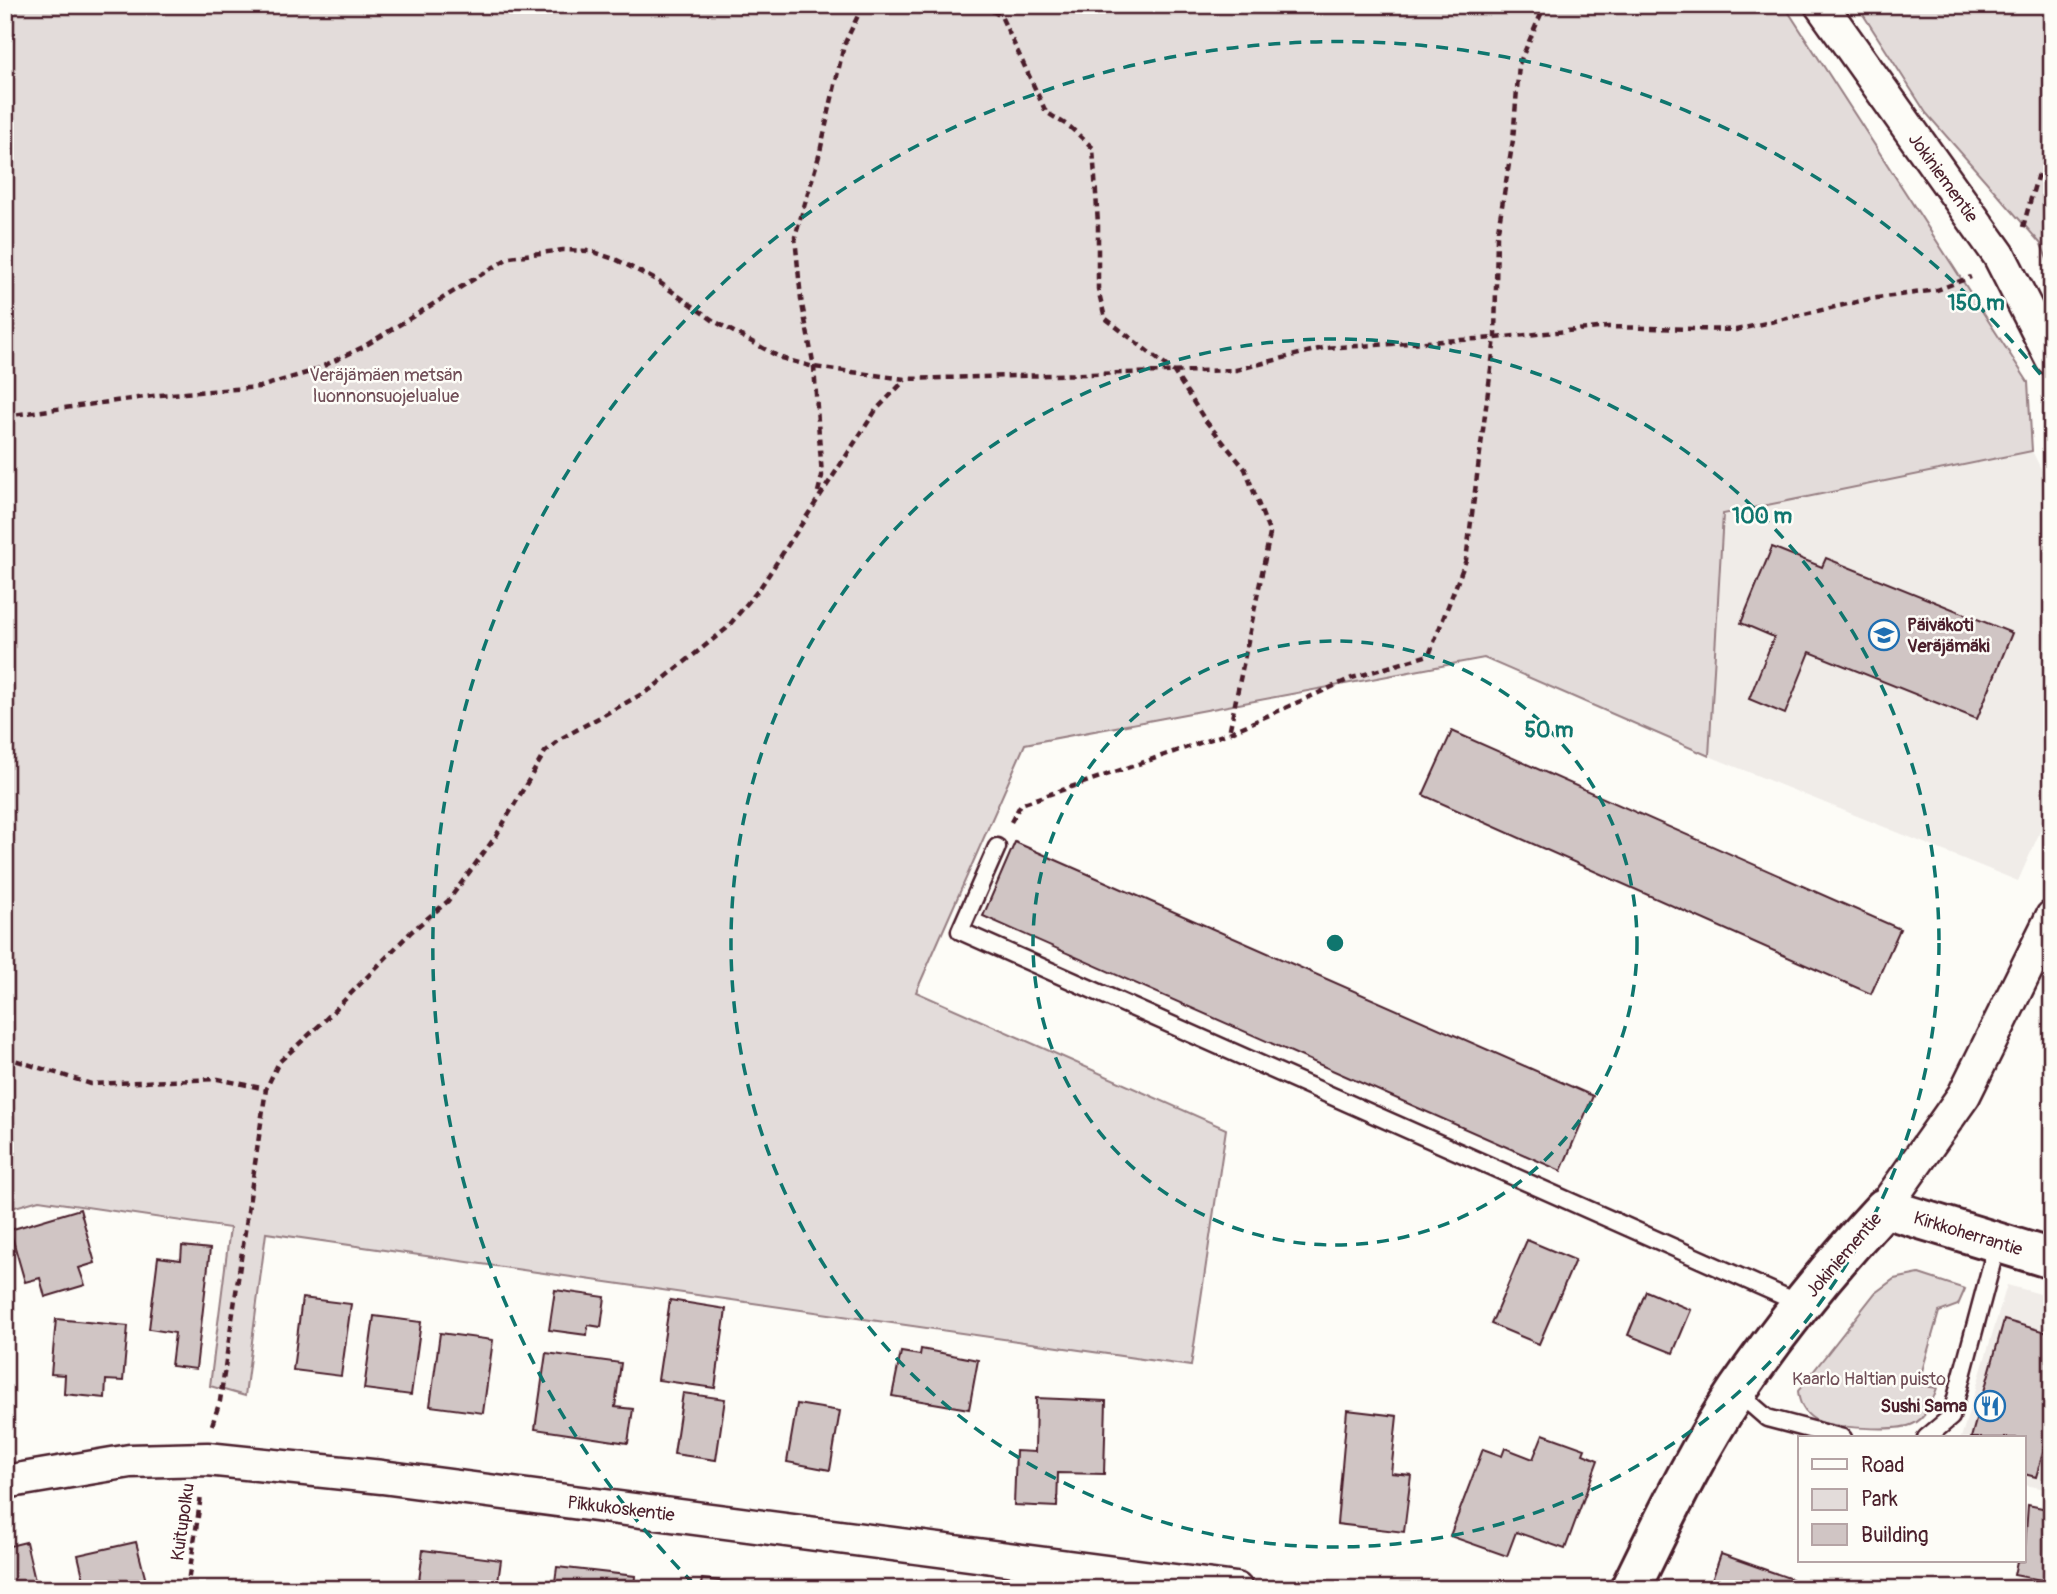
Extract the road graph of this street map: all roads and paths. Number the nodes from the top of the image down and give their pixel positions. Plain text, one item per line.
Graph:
1 (24, 5) edge
2 (863, 5) edge
3 (982, 5) edge
4 (1545, 5) edge
5 (1821, 5) edge
6 (5, 15) edge
7 (2052, 165) edge
8 (2023, 229) dead end
9 (1970, 278) dead end
10 (1495, 338) junction
11 (2052, 359) edge
12 (814, 367) junction
13 (1174, 372) junction
14 (905, 379) junction
15 (5, 416) edge
16 (816, 499) junction
17 (1229, 733) junction
18 (997, 847) joint
19 (2052, 917) edge
20 (5, 1057) edge
21 (266, 1089) junction
22 (1884, 1208) junction
23 (1997, 1244) junction
24 (2052, 1259) edge
25 (1801, 1304) junction
26 (1737, 1392) junction
27 (1835, 1436) edge
28 (1928, 1436) edge
29 (207, 1459) junction
30 (5, 1482) edge
31 (187, 1589) edge
32 (1236, 1589) edge
33 (1630, 1589) edge

1 - 6 path
2 - 12 path
3 - 13 path
4 - 10 path
5 - 11 street, Jokiniementie
7 - 8 path
9 - 10 path
10 - 13 path
10 - 17 path
12 - 14 path
12 - 15 path
12 - 16 path
13 - 14 path
13 - 17 path
14 - 16 path, Kuitupolku
16 - 21 path, Kuitupolku
17 - 18 path
18 - 25 lane
19 - 22 street, Jokiniementie
20 - 21 path
21 - 29 path, Kuitupolku
22 - 23 street, Kirkkoherrantie
22 - 25 street, Jokiniementie
23 - 24 street, Kirkkoherrantie
23 - 28 lane
25 - 26 street, Jokiniementie
26 - 27 lane
26 - 33 street, Jokiniementie
29 - 30 street, Pikkukoskentie
29 - 31 path, Kuitupolku
29 - 32 street, Pikkukoskentie

